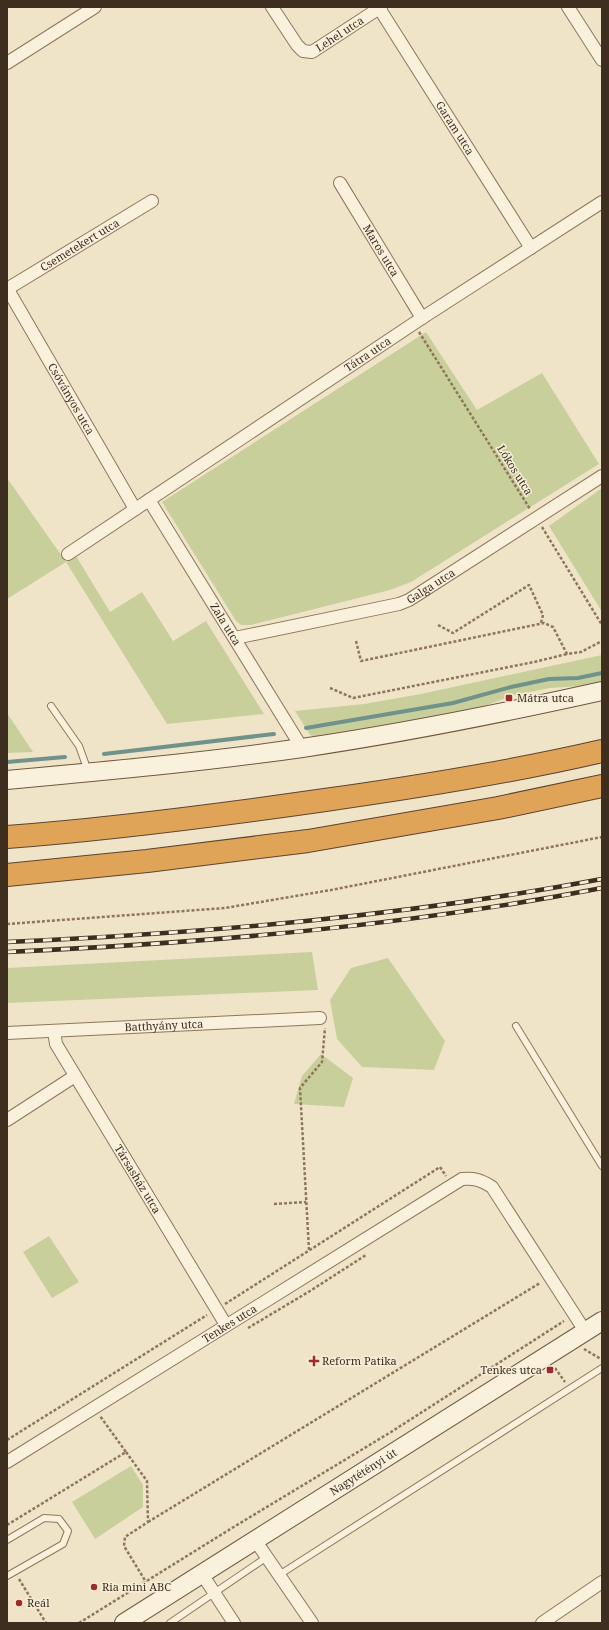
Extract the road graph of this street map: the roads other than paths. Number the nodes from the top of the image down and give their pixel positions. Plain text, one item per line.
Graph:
1 (95, 7) edge
2 (272, 7) edge
3 (568, 7) edge
4 (380, 8) edge
5 (602, 60) edge
6 (7, 63) edge
7 (340, 184) dead end
8 (152, 201) dead end
9 (602, 202) edge
10 (530, 248) junction
11 (7, 288) edge
12 (418, 321) junction
13 (602, 476) edge
14 (149, 500) junction
15 (135, 509) junction
16 (68, 554) dead end
17 (234, 638) junction
18 (602, 691) edge
19 (51, 706) dead end
20 (302, 748) junction
21 (602, 751) edge
22 (88, 773) junction
23 (7, 780) edge
24 (602, 786) edge
25 (7, 837) edge
26 (7, 875) edge
27 (320, 1018) road end
28 (516, 1026) dead end
29 (54, 1031) junction
30 (7, 1033) edge
31 (75, 1076) junction
32 (7, 1120) edge
33 (602, 1166) edge
34 (602, 1321) edge
35 (226, 1325) junction
36 (585, 1331) junction
37 (602, 1368) edge
38 (7, 1462) edge
39 (7, 1540) edge
40 (255, 1540) junction
41 (267, 1557) junction
42 (202, 1574) junction
43 (279, 1575) junction
44 (7, 1576) edge
45 (602, 1582) edge
46 (214, 1592) junction
47 (124, 1623) edge
48 (170, 1623) edge
49 (234, 1623) edge
50 (312, 1623) edge
51 (542, 1623) edge

1 - 6 street
2 - 4 street, Lehel utca
3 - 5 street
4 - 10 street, Garam utca
7 - 12 street, Maros utca
8 - 11 street, Csemetekert utca
9 - 10 street, Tátra utca
10 - 12 street, Tátra utca
11 - 15 street, Csóványos utca
12 - 14 street, Tátra utca
13 - 17 street, Galga utca
14 - 15 street, Tátra utca
14 - 17 street, Zala utca
15 - 16 street
17 - 20 street, Zala utca
18 - 20 street
19 - 22 lane
20 - 22 street
21 - 25 highway
22 - 23 street
24 - 26 highway
27 - 29 street, Batthyány utca
28 - 33 lane
29 - 30 street, Batthyány utca
29 - 31 street, Társasház utca
31 - 32 street
31 - 35 street, Társasház utca
34 - 36 street, Nagytétényi út
35 - 36 street, Tenkes utca
35 - 38 street, Tenkes utca
36 - 40 street, Nagytétényi út
37 - 43 lane
39 - 44 lane
40 - 41 street
40 - 42 street, Nagytétényi út
41 - 43 street
41 - 46 lane
42 - 46 street
42 - 47 street, Nagytétényi út
43 - 50 street
45 - 51 street
46 - 48 lane
46 - 49 street

